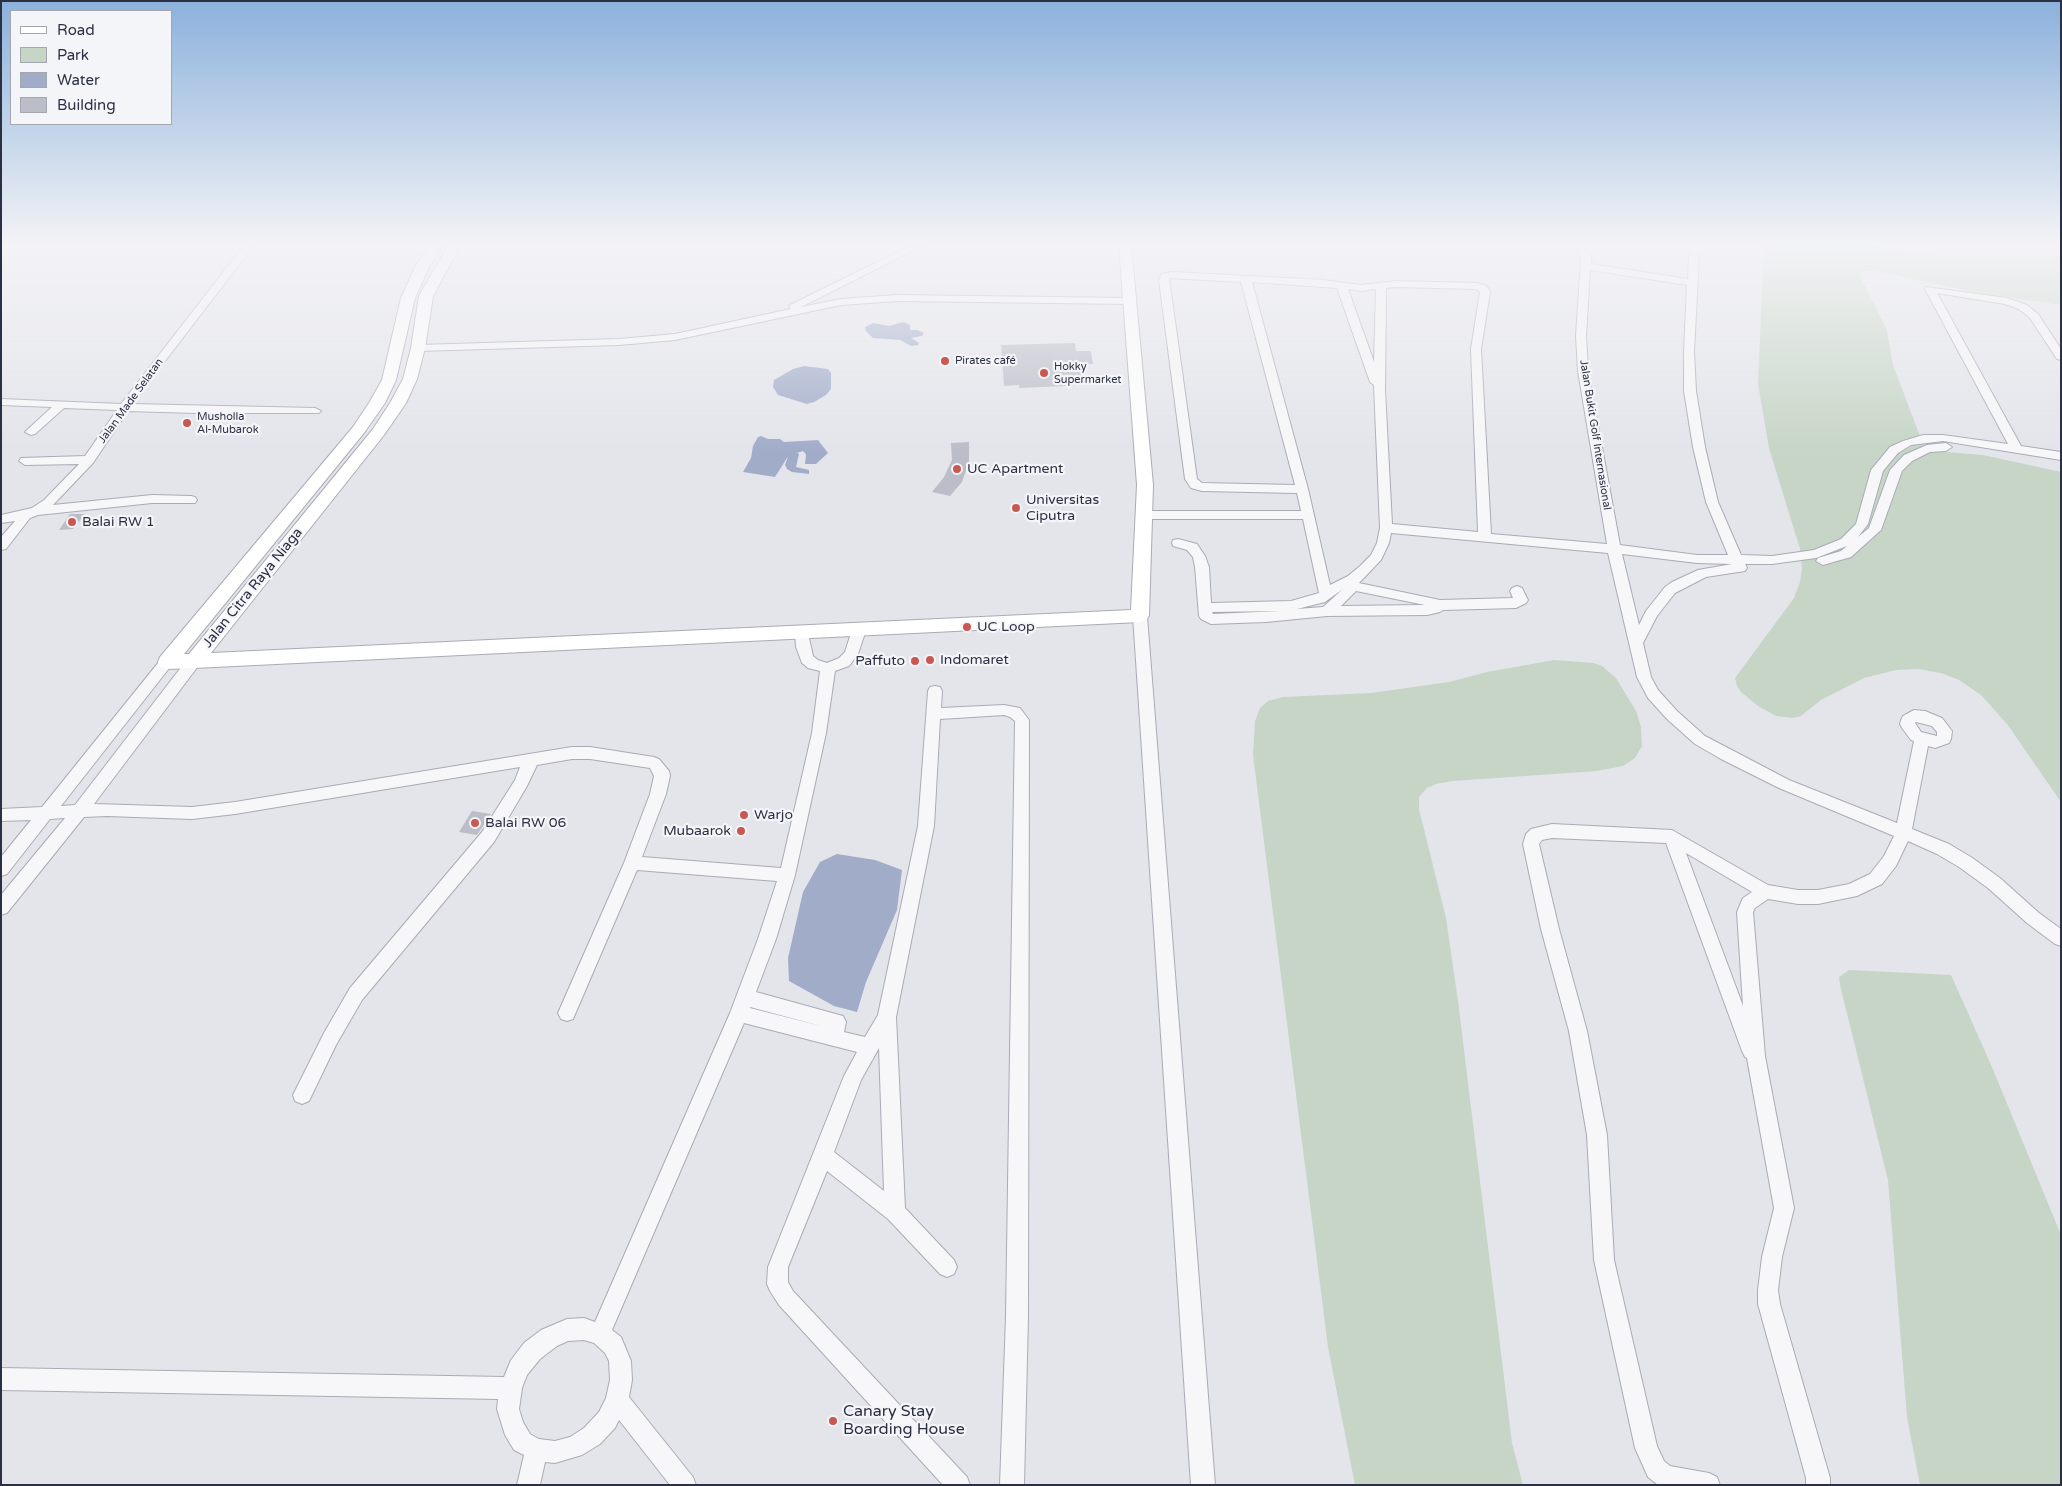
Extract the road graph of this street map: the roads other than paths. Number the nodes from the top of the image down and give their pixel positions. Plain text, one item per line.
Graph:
1 (196, 313) edge
2 (405, 313) edge
3 (422, 313) edge
4 (785, 313) edge
5 (791, 313) edge
6 (1131, 313) edge
7 (1169, 313) edge
8 (1255, 313) edge
9 (1351, 313) edge
10 (1380, 313) edge
11 (1481, 313) edge
12 (1582, 313) edge
13 (1691, 313) edge
14 (1943, 313) edge
15 (2031, 313) edge
16 (782, 315) junction
17 (418, 348) junction
18 (397, 349) junction
19 (2061, 357) edge
20 (1379, 390) junction
21 (2, 402) edge
22 (62, 405) junction
23 (125, 406) junction
24 (315, 411) dead end
25 (31, 432) dead end
26 (2016, 448) junction
27 (2061, 456) edge
28 (89, 460) junction
29 (25, 461) dead end
30 (2061, 464) edge
31 (1302, 489) junction
32 (191, 500) dead end
33 (31, 513) junction
34 (1146, 515) junction
35 (1308, 515) junction
36 (1, 519) edge
37 (1386, 528) junction
38 (1485, 538) junction
39 (1178, 543) dead end
40 (1, 546) edge
41 (1614, 549) junction
42 (1739, 564) junction
43 (1348, 583) junction
44 (1517, 591) dead end
45 (1326, 596) junction
46 (1439, 606) junction
47 (1204, 608) junction
48 (1327, 611) junction
49 (1140, 616) junction
50 (860, 630) junction
51 (802, 632) junction
52 (1636, 643) junction
53 (194, 661) junction
54 (167, 662) junction
55 (828, 668) junction
56 (935, 690) dead end
57 (933, 714) junction
58 (1922, 739) dead end
59 (532, 760) junction
60 (80, 811) junction
61 (47, 813) junction
62 (1, 815) edge
63 (1903, 833) junction
64 (1672, 837) junction
65 (632, 863) junction
66 (1, 869) edge
67 (788, 875) junction
68 (1765, 891) junction
69 (1, 908) edge
70 (2061, 938) edge
71 (742, 1005) junction
72 (567, 1013) dead end
73 (887, 1017) junction
74 (869, 1047) junction
75 (1756, 1056) junction
76 (302, 1094) dead end
77 (824, 1156) junction
78 (895, 1212) junction
79 (947, 1267) dead end
80 (600, 1334) junction
81 (1, 1379) edge
82 (511, 1388) junction
83 (617, 1400) junction
84 (537, 1450) junction
85 (528, 1485) edge
86 (685, 1485) edge
87 (958, 1485) edge
88 (1012, 1485) edge
89 (1203, 1485) edge
90 (1709, 1485) edge
91 (1818, 1485) edge

1 - 23 street, Jalan Made Selatan
2 - 18 street, Jalan Citra Raya Niaga
3 - 17 street, Jalan Citra Raya Niaga
4 - 16 street
5 - 16 street
6 - 34 street
7 - 31 street
8 - 31 street
9 - 20 street
10 - 20 street
11 - 38 street
12 - 41 street, Jalan Bukit Golf Internasional
13 - 42 street
14 - 26 street
15 - 19 street
16 - 17 street
17 - 18 street
17 - 53 street, Jalan Citra Raya Niaga
18 - 54 street, Jalan Citra Raya Niaga
20 - 37 street
21 - 22 street
22 - 23 street
22 - 25 street
23 - 24 street
23 - 28 street, Jalan Made Selatan
26 - 27 street
26 - 42 street
28 - 29 street
28 - 33 street, Jalan Made Selatan
30 - 42 street
31 - 35 street
32 - 33 street
33 - 36 street
33 - 40 street, Jalan Made Selatan
34 - 35 street
34 - 49 street
35 - 45 street
37 - 38 street
37 - 43 street
38 - 41 street
39 - 47 street
41 - 42 street
41 - 52 street, Jalan Bukit Golf Internasional
42 - 52 street
43 - 45 street
43 - 46 street
43 - 48 street
44 - 46 street
45 - 47 street
46 - 48 street
47 - 48 street
49 - 50 street
49 - 89 street
50 - 51 street
50 - 55 street
51 - 53 street
51 - 55 street
52 - 63 street, Jalan Bukit Golf Internasional
53 - 54 street
53 - 60 street, Jalan Citra Raya Niaga
54 - 61 street, Jalan Citra Raya Niaga
55 - 67 street
56 - 57 street
57 - 73 street
57 - 88 street
58 - 63 street
59 - 60 street
59 - 65 street
59 - 76 street
60 - 61 street
60 - 69 street, Jalan Citra Raya Niaga
61 - 62 street
61 - 66 street, Jalan Citra Raya Niaga
63 - 68 street
63 - 70 street, Jalan Bukit Golf Internasional
64 - 68 street
64 - 75 street
64 - 90 street
65 - 67 street
65 - 72 street
67 - 71 street
68 - 75 street
71 - 74 street
71 - 80 street
73 - 74 street
73 - 78 street
74 - 77 street
75 - 91 street
77 - 78 street
77 - 87 street
78 - 79 street
80 - 82 street
80 - 83 street
81 - 82 street
82 - 84 street
83 - 84 street
83 - 86 street
84 - 85 street

